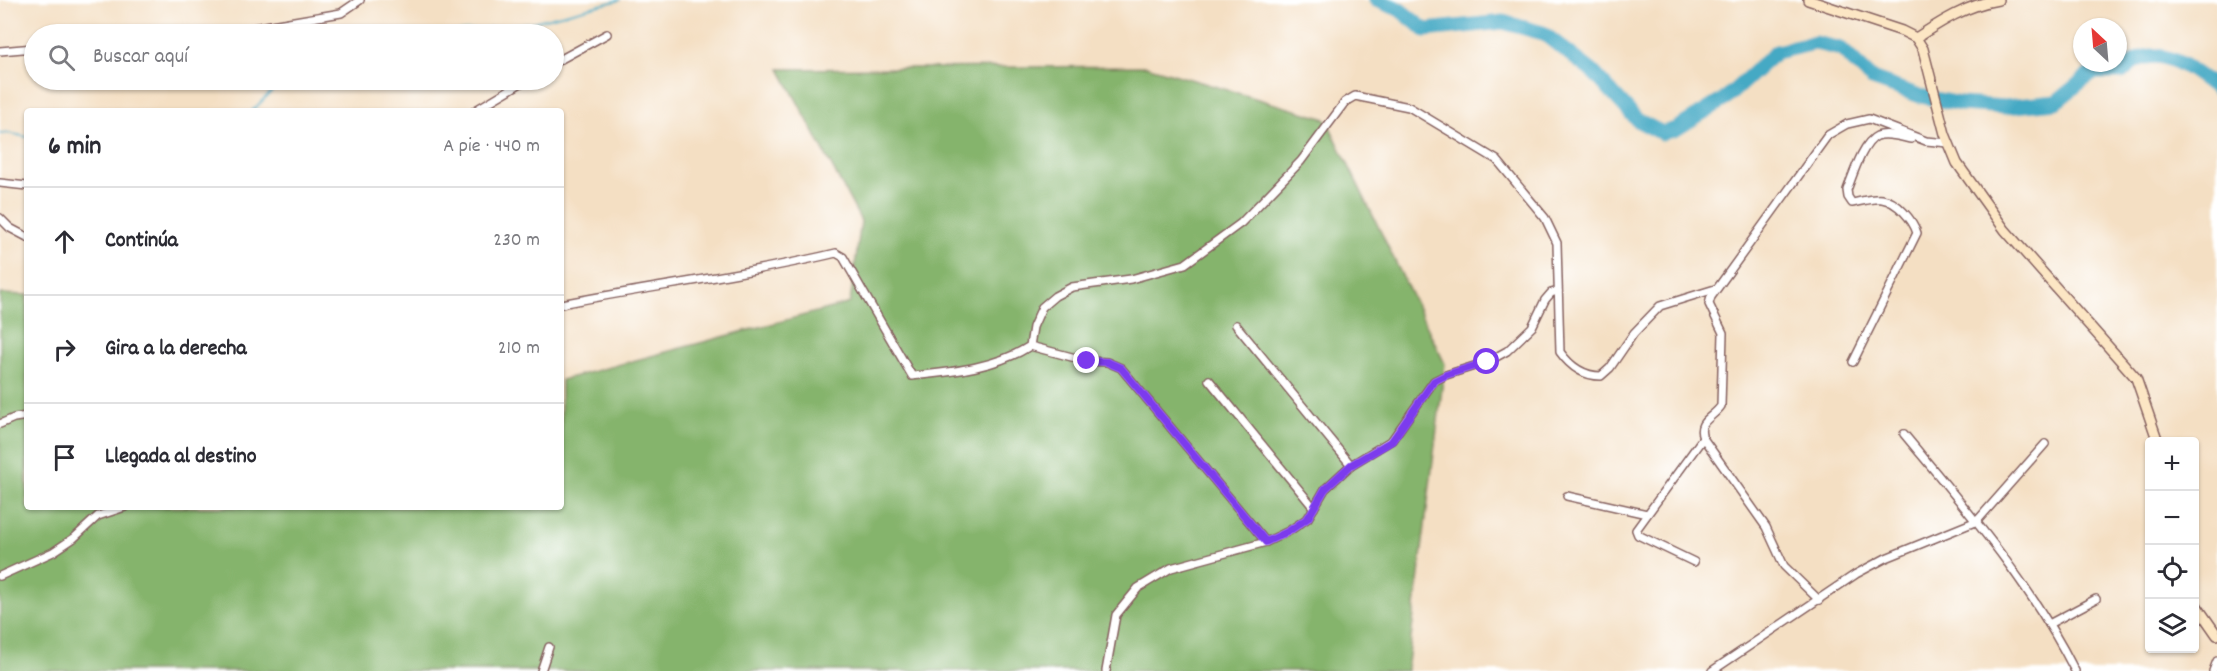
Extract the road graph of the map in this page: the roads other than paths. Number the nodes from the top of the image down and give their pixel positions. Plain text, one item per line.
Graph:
1 (360, 0) edge
2 (1808, 0) edge
3 (1998, 0) edge
4 (277, 24) edge
5 (607, 33) dead end
6 (1916, 38) junction
7 (24, 49) edge
8 (0, 51) edge
9 (564, 57) edge
10 (509, 90) edge
11 (479, 108) edge
12 (1947, 139) junction
13 (1926, 141) junction
14 (0, 183) edge
15 (24, 186) edge
16 (0, 218) edge
17 (24, 235) edge
18 (1715, 290) junction
19 (1558, 291) junction
20 (564, 303) edge
21 (1236, 325) dead end
22 (1030, 346) junction
23 (1853, 362) dead end
24 (1209, 380) dead end
25 (24, 416) edge
26 (0, 424) edge
27 (1904, 434) dead end
28 (2157, 437) edge
29 (1703, 438) junction
30 (2045, 444) dead end
31 (1351, 465) junction
32 (1567, 496) dead end
33 (1314, 508) junction
34 (116, 510) edge
35 (1647, 514) junction
36 (1977, 521) junction
37 (1266, 542) junction
38 (1694, 562) dead end
39 (0, 576) edge
40 (2096, 599) dead end
41 (1819, 600) junction
42 (2199, 609) edge
43 (2049, 624) junction
44 (2217, 635) edge
45 (549, 647) dead end
46 (2217, 661) edge
47 (541, 671) edge
48 (1106, 671) edge
49 (1712, 671) edge
50 (2075, 671) edge
51 (2213, 671) edge

1 - 4 street
2 - 6 main road
3 - 6 main road
5 - 9 street
6 - 12 main road
7 - 8 street
10 - 11 street
12 - 13 street
12 - 28 main road
13 - 18 street
13 - 23 street
14 - 15 street
16 - 17 street
18 - 19 street
18 - 29 street
19 - 22 street
19 - 31 street
20 - 22 street
21 - 31 street
22 - 37 street
24 - 33 street
25 - 26 street
27 - 36 street
29 - 35 street
29 - 41 street
30 - 36 street
31 - 33 street
32 - 35 street
33 - 37 street
34 - 39 street
35 - 38 street
36 - 41 street
36 - 43 street
37 - 48 street
40 - 43 street
41 - 49 street
42 - 44 main road
43 - 50 street
45 - 47 street
46 - 51 street

